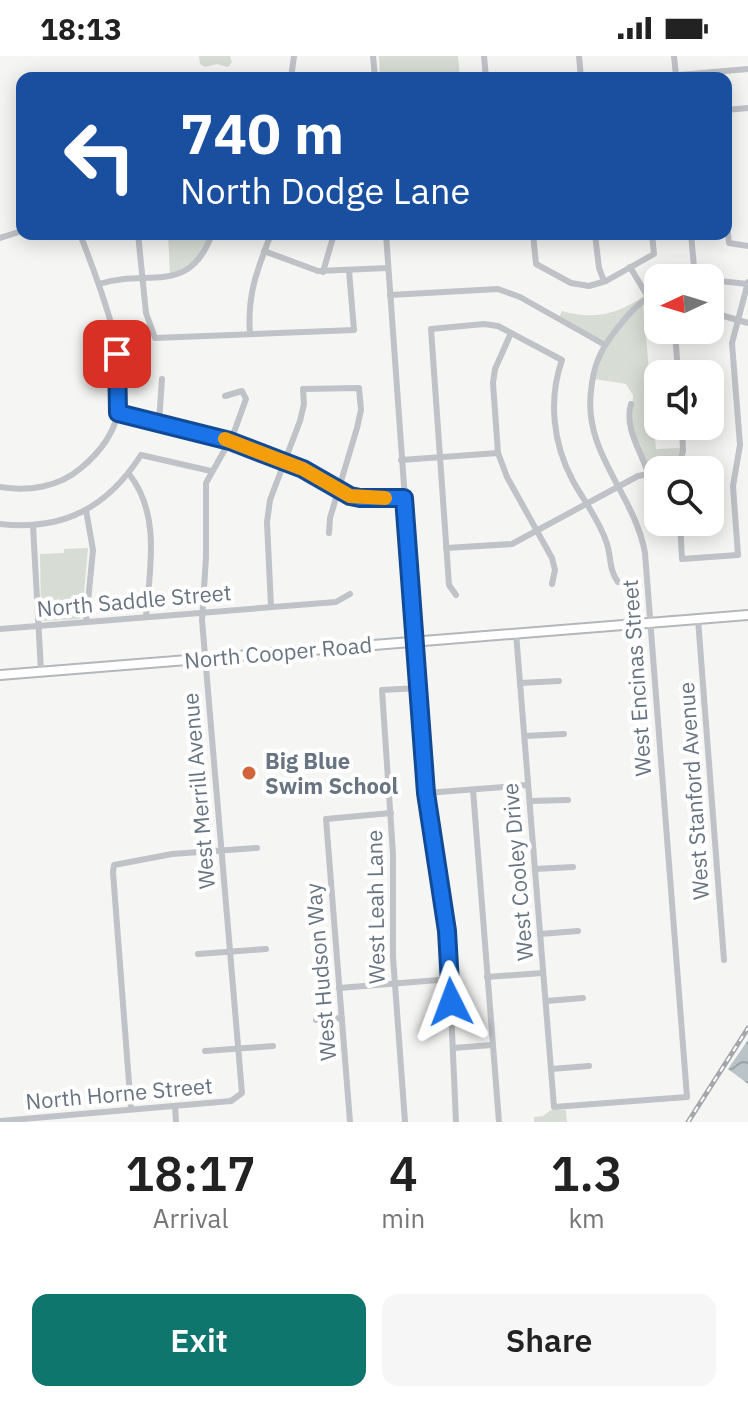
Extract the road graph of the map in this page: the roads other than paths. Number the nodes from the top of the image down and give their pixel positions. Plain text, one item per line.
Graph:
1 (748, 69) edge
2 (721, 72) edge
3 (82, 240) edge
4 (138, 240) edge
5 (209, 240) edge
6 (269, 240) edge
7 (332, 240) edge
8 (386, 240) edge
9 (534, 240) edge
10 (596, 240) edge
11 (653, 240) edge
12 (692, 240) edge
13 (729, 240) edge
14 (748, 246) edge
15 (264, 251) junction
16 (694, 264) edge
17 (630, 267) junction
18 (388, 268) junction
19 (349, 271) junction
20 (323, 272) junction
21 (141, 278) junction
22 (604, 281) junction
23 (724, 281) edge
24 (748, 283) edge
25 (99, 284) junction
26 (644, 290) edge
27 (390, 295) junction
28 (644, 301) edge
29 (724, 318) edge
30 (738, 319) junction
31 (748, 323) edge
32 (511, 333) junction
33 (250, 334) junction
34 (605, 345) junction
35 (162, 379) dead end
36 (225, 396) dead end
37 (631, 404) dead end
38 (118, 413) junction
39 (159, 422) junction
40 (230, 441) junction
41 (498, 453) junction
42 (440, 458) junction
43 (401, 460) junction
44 (286, 462) junction
45 (644, 463) edge
46 (211, 471) junction
47 (129, 474) junction
48 (644, 475) edge
49 (0, 487) edge
50 (618, 488) junction
51 (338, 490) junction
52 (404, 498) junction
53 (587, 505) junction
54 (86, 510) junction
55 (0, 524) edge
56 (33, 526) junction
57 (537, 531) junction
58 (329, 533) dead end
59 (681, 536) edge
60 (446, 548) junction
61 (618, 582) dead end
62 (552, 584) dead end
63 (350, 594) dead end
64 (456, 595) dead end
65 (271, 607) junction
66 (202, 612) junction
67 (748, 615) edge
68 (146, 616) junction
69 (698, 619) junction
70 (86, 622) junction
71 (650, 623) junction
72 (38, 626) junction
73 (0, 629) edge
74 (516, 633) junction
75 (414, 641) junction
76 (204, 658) junction
77 (41, 671) junction
78 (0, 675) edge
79 (559, 681) dead end
80 (520, 683) junction
81 (418, 688) junction
82 (564, 734) dead end
83 (525, 736) junction
84 (528, 785) junction
85 (473, 790) junction
86 (426, 793) junction
87 (568, 800) dead end
88 (530, 801) junction
89 (391, 813) junction
90 (257, 848) dead end
91 (219, 851) junction
92 (573, 867) dead end
93 (535, 869) junction
94 (578, 931) dead end
95 (540, 934) junction
96 (266, 949) dead end
97 (231, 951) junction
98 (198, 954) dead end
99 (724, 960) dead end
100 (543, 973) junction
101 (487, 977) junction
102 (451, 979) junction
103 (395, 984) junction
104 (339, 988) junction
105 (583, 998) dead end
106 (546, 1001) junction
107 (342, 1018) junction
108 (316, 1020) dead end
109 (492, 1045) junction
110 (273, 1046) dead end
111 (239, 1048) junction
112 (453, 1048) junction
113 (205, 1051) dead end
114 (589, 1066) dead end
115 (551, 1069) junction
116 (239, 1097) joint
117 (175, 1106) junction
118 (554, 1107) joint
119 (131, 1109) junction
120 (52, 1119) edge
121 (0, 1121) edge
122 (176, 1122) edge
123 (350, 1122) edge
124 (405, 1122) edge
125 (456, 1122) edge
126 (499, 1122) edge

1 - 2 street
3 - 25 street
4 - 21 street
5 - 21 street
6 - 15 street
7 - 20 street
8 - 18 street
9 - 22 street
10 - 22 street
11 - 17 street
12 - 16 street
13 - 14 street
15 - 20 street
15 - 33 street
17 - 22 street
17 - 26 street
18 - 19 street
18 - 27 street
19 - 20 street
19 - 33 street
21 - 25 street
21 - 33 street
23 - 24 street
24 - 30 street
25 - 38 street
27 - 34 street
27 - 43 street
28 - 34 street, West Encinas Street
29 - 30 street
30 - 31 street
30 - 59 street
32 - 41 street
32 - 42 street
32 - 53 street
34 - 50 street, West Encinas Street
35 - 39 street
36 - 40 street, West Merrill Avenue
37 - 45 street
38 - 39 street
38 - 49 street
39 - 40 street
40 - 44 street
40 - 46 street, West Merrill Avenue
41 - 42 street
41 - 57 street
42 - 43 street
42 - 60 street
43 - 52 street
44 - 51 street
44 - 51 street
44 - 65 street
46 - 47 street
46 - 66 street, West Merrill Avenue
47 - 54 street
47 - 68 street
48 - 50 street
50 - 53 street
50 - 71 street, West Encinas Street
51 - 52 street
51 - 58 street
52 - 75 street
53 - 57 street
53 - 61 street
54 - 56 street
54 - 70 street
55 - 56 street
56 - 72 street
57 - 60 street
57 - 62 street
60 - 64 street
63 - 65 street, North Saddle Street
65 - 66 street, North Saddle Street
66 - 68 street, North Saddle Street
66 - 76 street, West Merrill Avenue
67 - 69 main road, North Cooper Road
68 - 70 street, North Saddle Street
69 - 71 main road, North Cooper Road
69 - 99 street, West Stanford Avenue
70 - 72 street, North Saddle Street
71 - 74 main road, North Cooper Road
71 - 118 street, West Encinas Street
72 - 73 street, North Saddle Street
72 - 77 street
74 - 75 main road, North Cooper Road
74 - 80 street, West Cooley Drive
75 - 76 main road, North Cooper Road
75 - 81 street
76 - 77 main road, North Cooper Road
76 - 91 street, West Merrill Avenue
77 - 78 main road, North Cooper Road
79 - 80 street
80 - 83 street, West Cooley Drive
81 - 86 street
81 - 89 street, West Leah Lane
82 - 83 street
83 - 84 street, West Cooley Drive
84 - 85 street
84 - 88 street, West Cooley Drive
85 - 86 street
85 - 101 street
86 - 102 street
87 - 88 street
88 - 93 street, West Cooley Drive
89 - 103 street, West Leah Lane
89 - 104 street, West Hudson Way
90 - 91 street
91 - 97 street, West Merrill Avenue
91 - 119 street
92 - 93 street
93 - 95 street, West Cooley Drive
94 - 95 street
95 - 100 street, West Cooley Drive
96 - 97 street
97 - 98 street
97 - 111 street, West Merrill Avenue
100 - 101 street
100 - 106 street, West Cooley Drive
101 - 109 street
102 - 103 street
102 - 112 street
103 - 104 street
103 - 124 street, West Leah Lane
104 - 107 street, West Hudson Way
105 - 106 street
106 - 115 street, West Cooley Drive
107 - 108 street
107 - 123 street, West Hudson Way
109 - 112 street
109 - 126 street
110 - 111 street
111 - 113 street
111 - 116 street, West Merrill Avenue
112 - 125 street
114 - 115 street
115 - 118 street, West Cooley Drive
116 - 117 street, North Horne Street
117 - 119 street, North Horne Street
117 - 122 street
119 - 120 street, North Horne Street
120 - 121 street, North Horne Street

